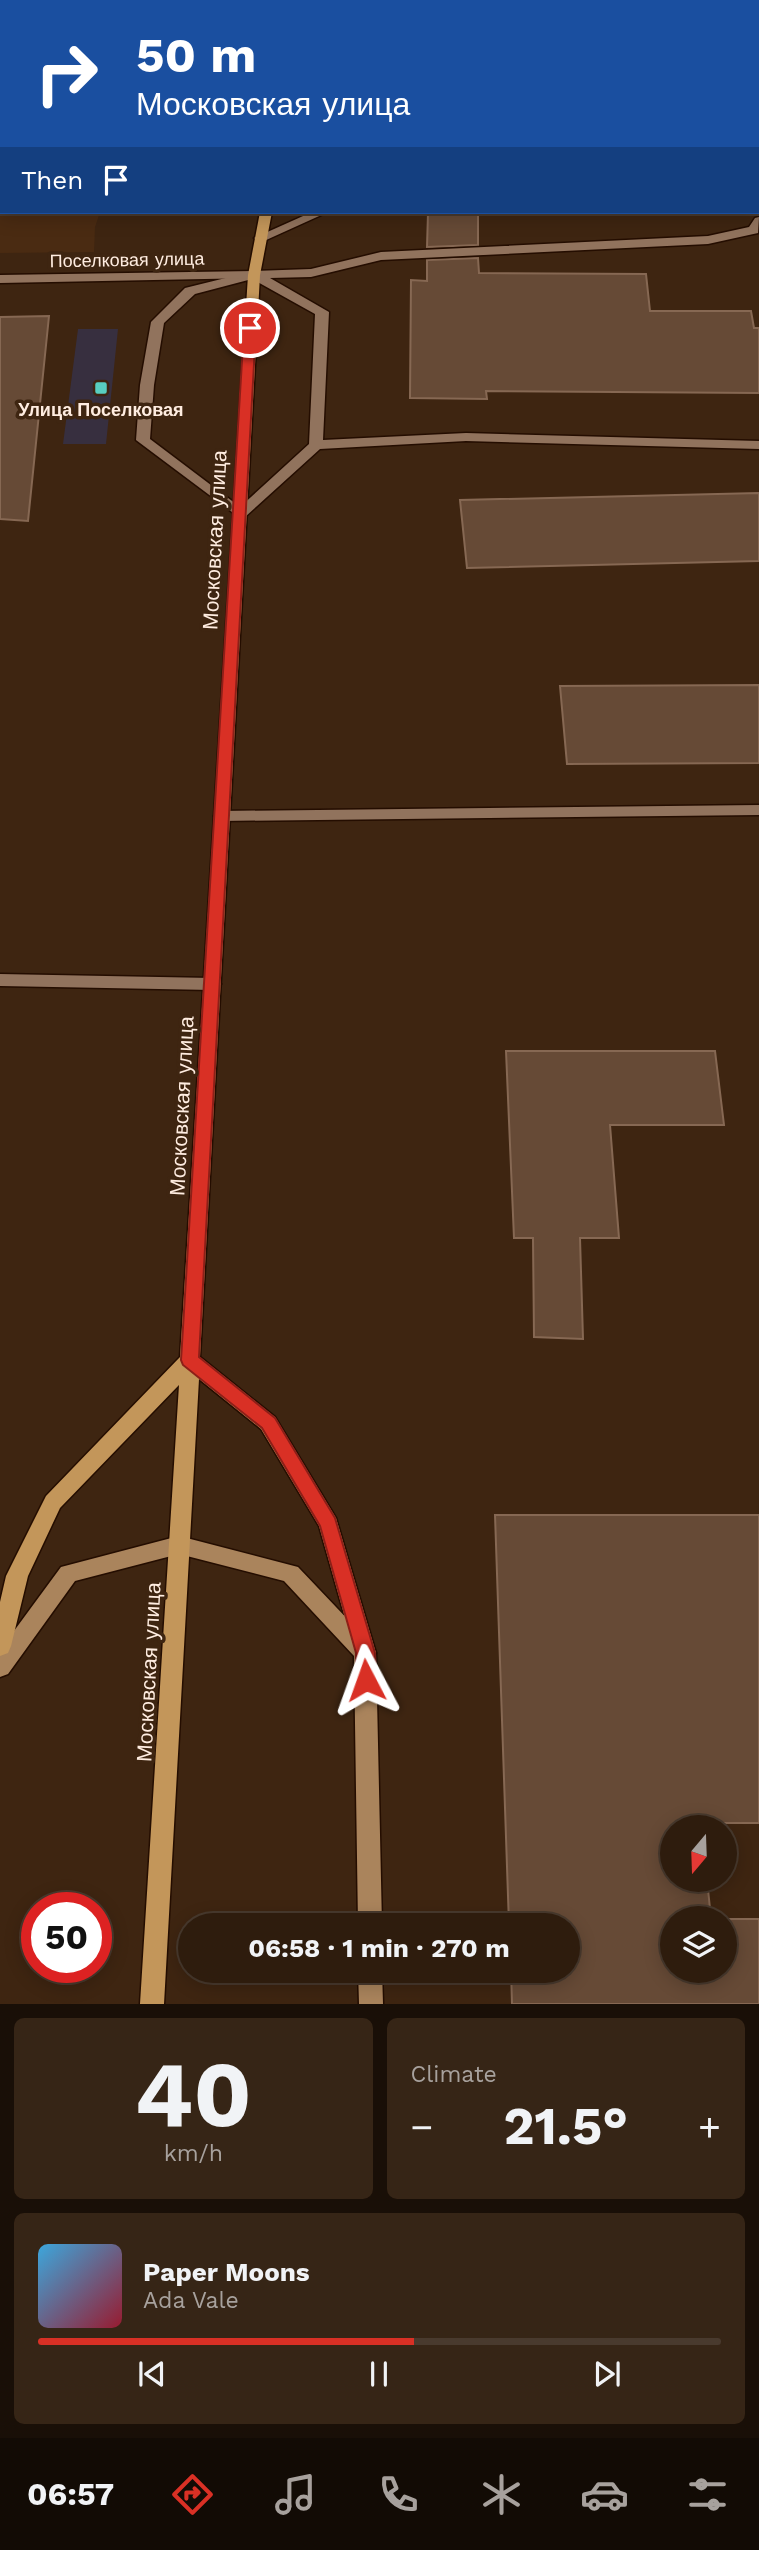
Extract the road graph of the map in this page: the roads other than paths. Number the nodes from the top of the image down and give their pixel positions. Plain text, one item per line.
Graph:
1 (266, 214) edge
2 (317, 214) edge
3 (759, 221) edge
4 (260, 238) junction
5 (254, 275) junction
6 (0, 279) edge
7 (316, 445) junction
8 (759, 445) edge
9 (240, 514) junction
10 (759, 810) edge
11 (222, 816) junction
12 (0, 980) edge
13 (212, 985) junction
14 (190, 1360) junction
15 (179, 1545) junction
16 (0, 1646) edge
17 (365, 1653) junction
18 (0, 1667) edge
19 (370, 1913) edge
20 (370, 1983) edge
21 (152, 2004) edge
22 (371, 2004) edge

1 - 4 main road, Московская улица
2 - 4 street
3 - 5 street
4 - 5 main road, Московская улица
5 - 6 street, Поселковая улица
5 - 7 street
5 - 9 main road, Московская улица
5 - 9 street
7 - 8 street
7 - 9 street
9 - 11 main road, Московская улица
10 - 11 street
11 - 13 main road, Московская улица
12 - 13 street
13 - 14 main road, Московская улица
14 - 15 main road, Московская улица
14 - 16 main road
14 - 17 main road
15 - 17 main road
15 - 18 main road
15 - 21 main road, Московская улица
17 - 19 main road
20 - 22 main road

